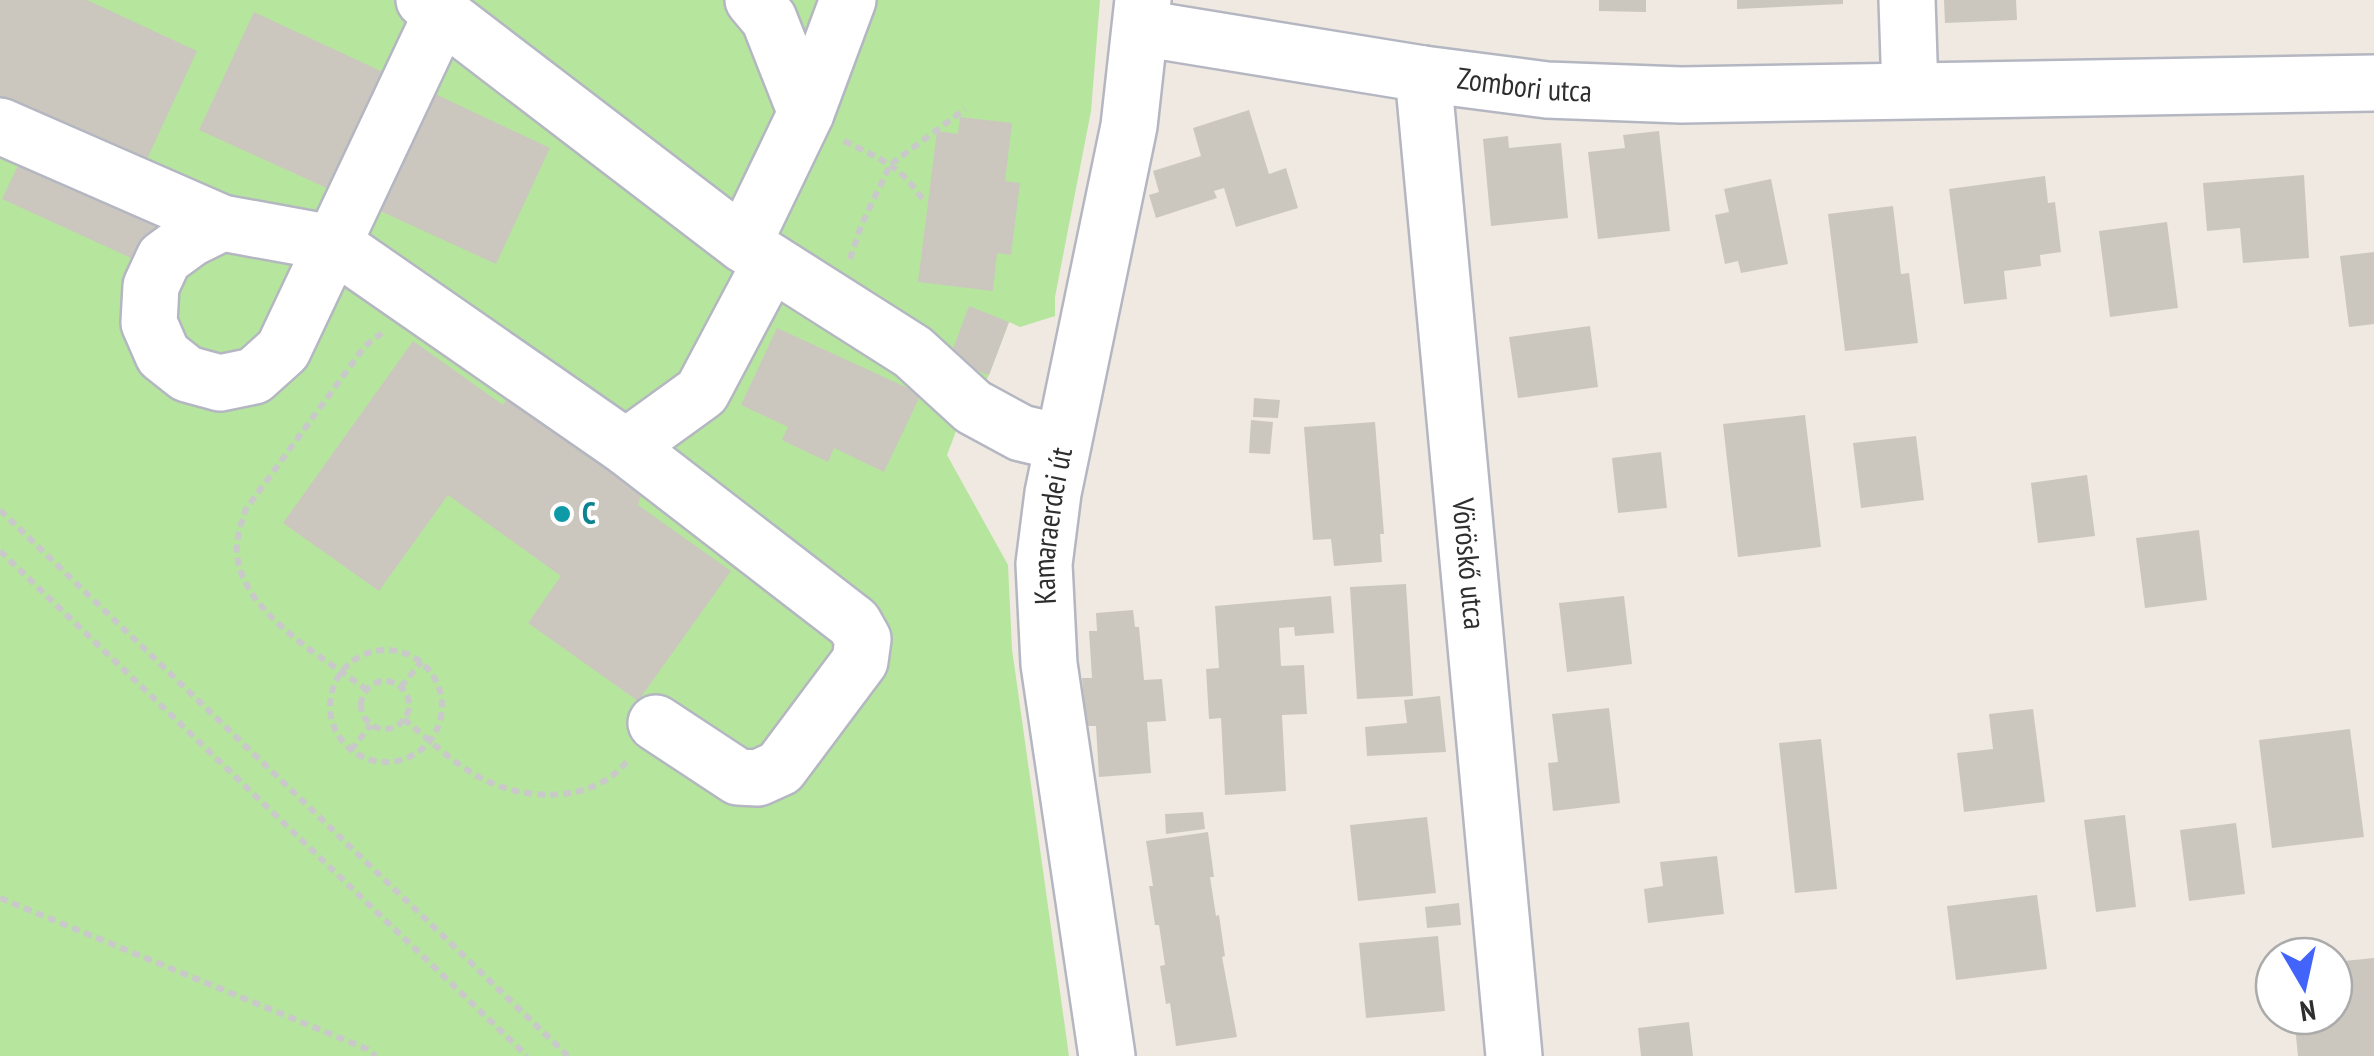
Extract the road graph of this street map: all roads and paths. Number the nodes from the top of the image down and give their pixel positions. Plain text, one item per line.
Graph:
1 (753, 0) edge
2 (848, 0) edge
3 (1907, 0) edge
4 (433, 7) edge
5 (1142, 14) edge
6 (1423, 74) junction
7 (2374, 83) edge
8 (1910, 90) junction
9 (965, 108) dead end
10 (804, 116) junction
11 (0, 126) edge
12 (890, 165) junction
13 (924, 200) dead end
14 (222, 224) junction
15 (861, 226) dead end
16 (332, 243) junction
17 (757, 253) junction
18 (426, 308) junction
19 (1063, 443) junction
20 (626, 447) junction
21 (0, 510) edge
22 (0, 551) edge
23 (421, 662) junction
24 (342, 672) junction
25 (401, 687) junction
26 (367, 690) junction
27 (404, 720) junction
28 (656, 723) joint
29 (371, 725) junction
30 (430, 740) junction
31 (351, 750) junction
32 (0, 898) edge
33 (376, 1056) edge
34 (527, 1056) edge
35 (568, 1056) edge
36 (1107, 1056) edge
37 (1514, 1056) edge

1 - 10 street
2 - 10 street
3 - 8 street
4 - 16 street
4 - 17 street
5 - 6 street, Zombori utca
5 - 19 street, Kamaraerdei út
6 - 8 street, Zombori utca
6 - 37 street, Vöröskő utca
7 - 8 street, Zombori utca
9 - 12 path
10 - 12 path
10 - 17 street
11 - 14 street
12 - 13 path
12 - 15 path
14 - 16 street
14 - 16 street
16 - 18 street
17 - 19 street
17 - 20 street
18 - 20 street
18 - 24 path
19 - 36 street, Kamaraerdei út
20 - 28 street
21 - 35 path
22 - 34 path
23 - 24 path
23 - 25 path
23 - 30 path
24 - 26 path
24 - 31 path
25 - 26 path
25 - 27 path
26 - 29 path
27 - 29 path
27 - 30 path
28 - 30 path
29 - 31 path
30 - 31 path
32 - 33 path

